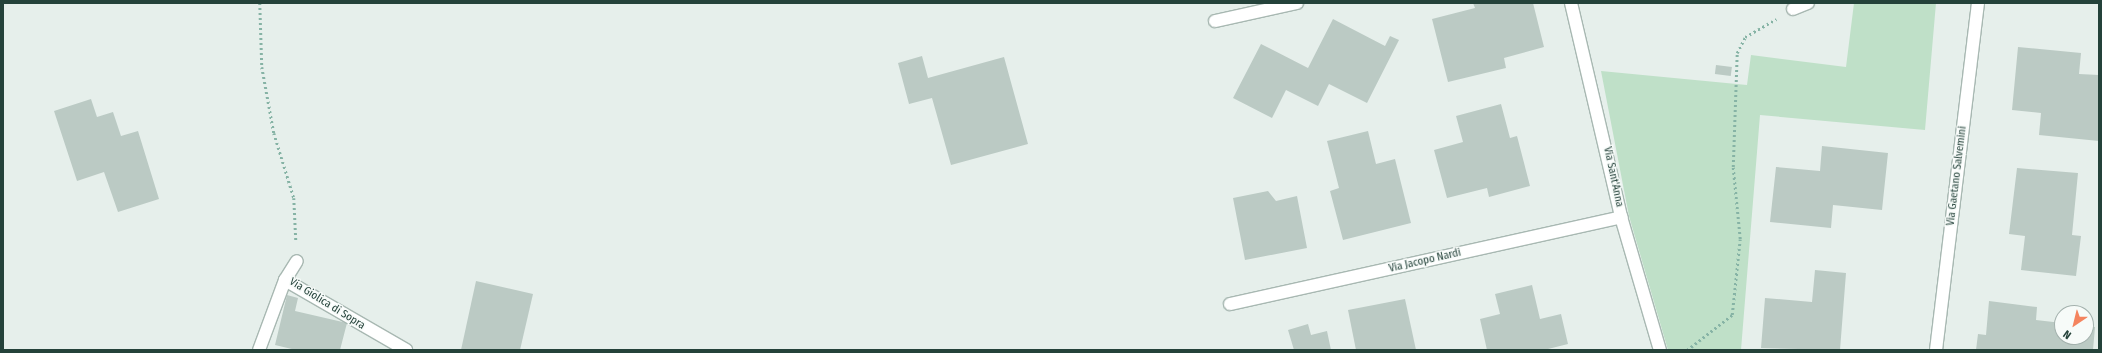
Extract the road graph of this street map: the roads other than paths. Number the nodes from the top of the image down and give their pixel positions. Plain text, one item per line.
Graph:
1 (1297, 3) edge
2 (1571, 3) edge
3 (1808, 3) edge
4 (1978, 3) edge
5 (1793, 9) road end
6 (1215, 21) dead end
7 (1621, 217) junction
8 (297, 261) road end
9 (285, 280) junction
10 (1230, 304) dead end
11 (259, 350) edge
12 (406, 350) edge
13 (1660, 350) edge
14 (1936, 350) edge

1 - 6 street
2 - 7 street, Via Sant'Anna
3 - 5 street
4 - 14 street, Via Gaetano Salvemini
7 - 10 street, Via Jacopo Nardi
7 - 13 street, Via Sant'Anna
8 - 9 street, Via Giolica di Sopra
9 - 11 street
9 - 12 street, Via Giolica di Sopra

